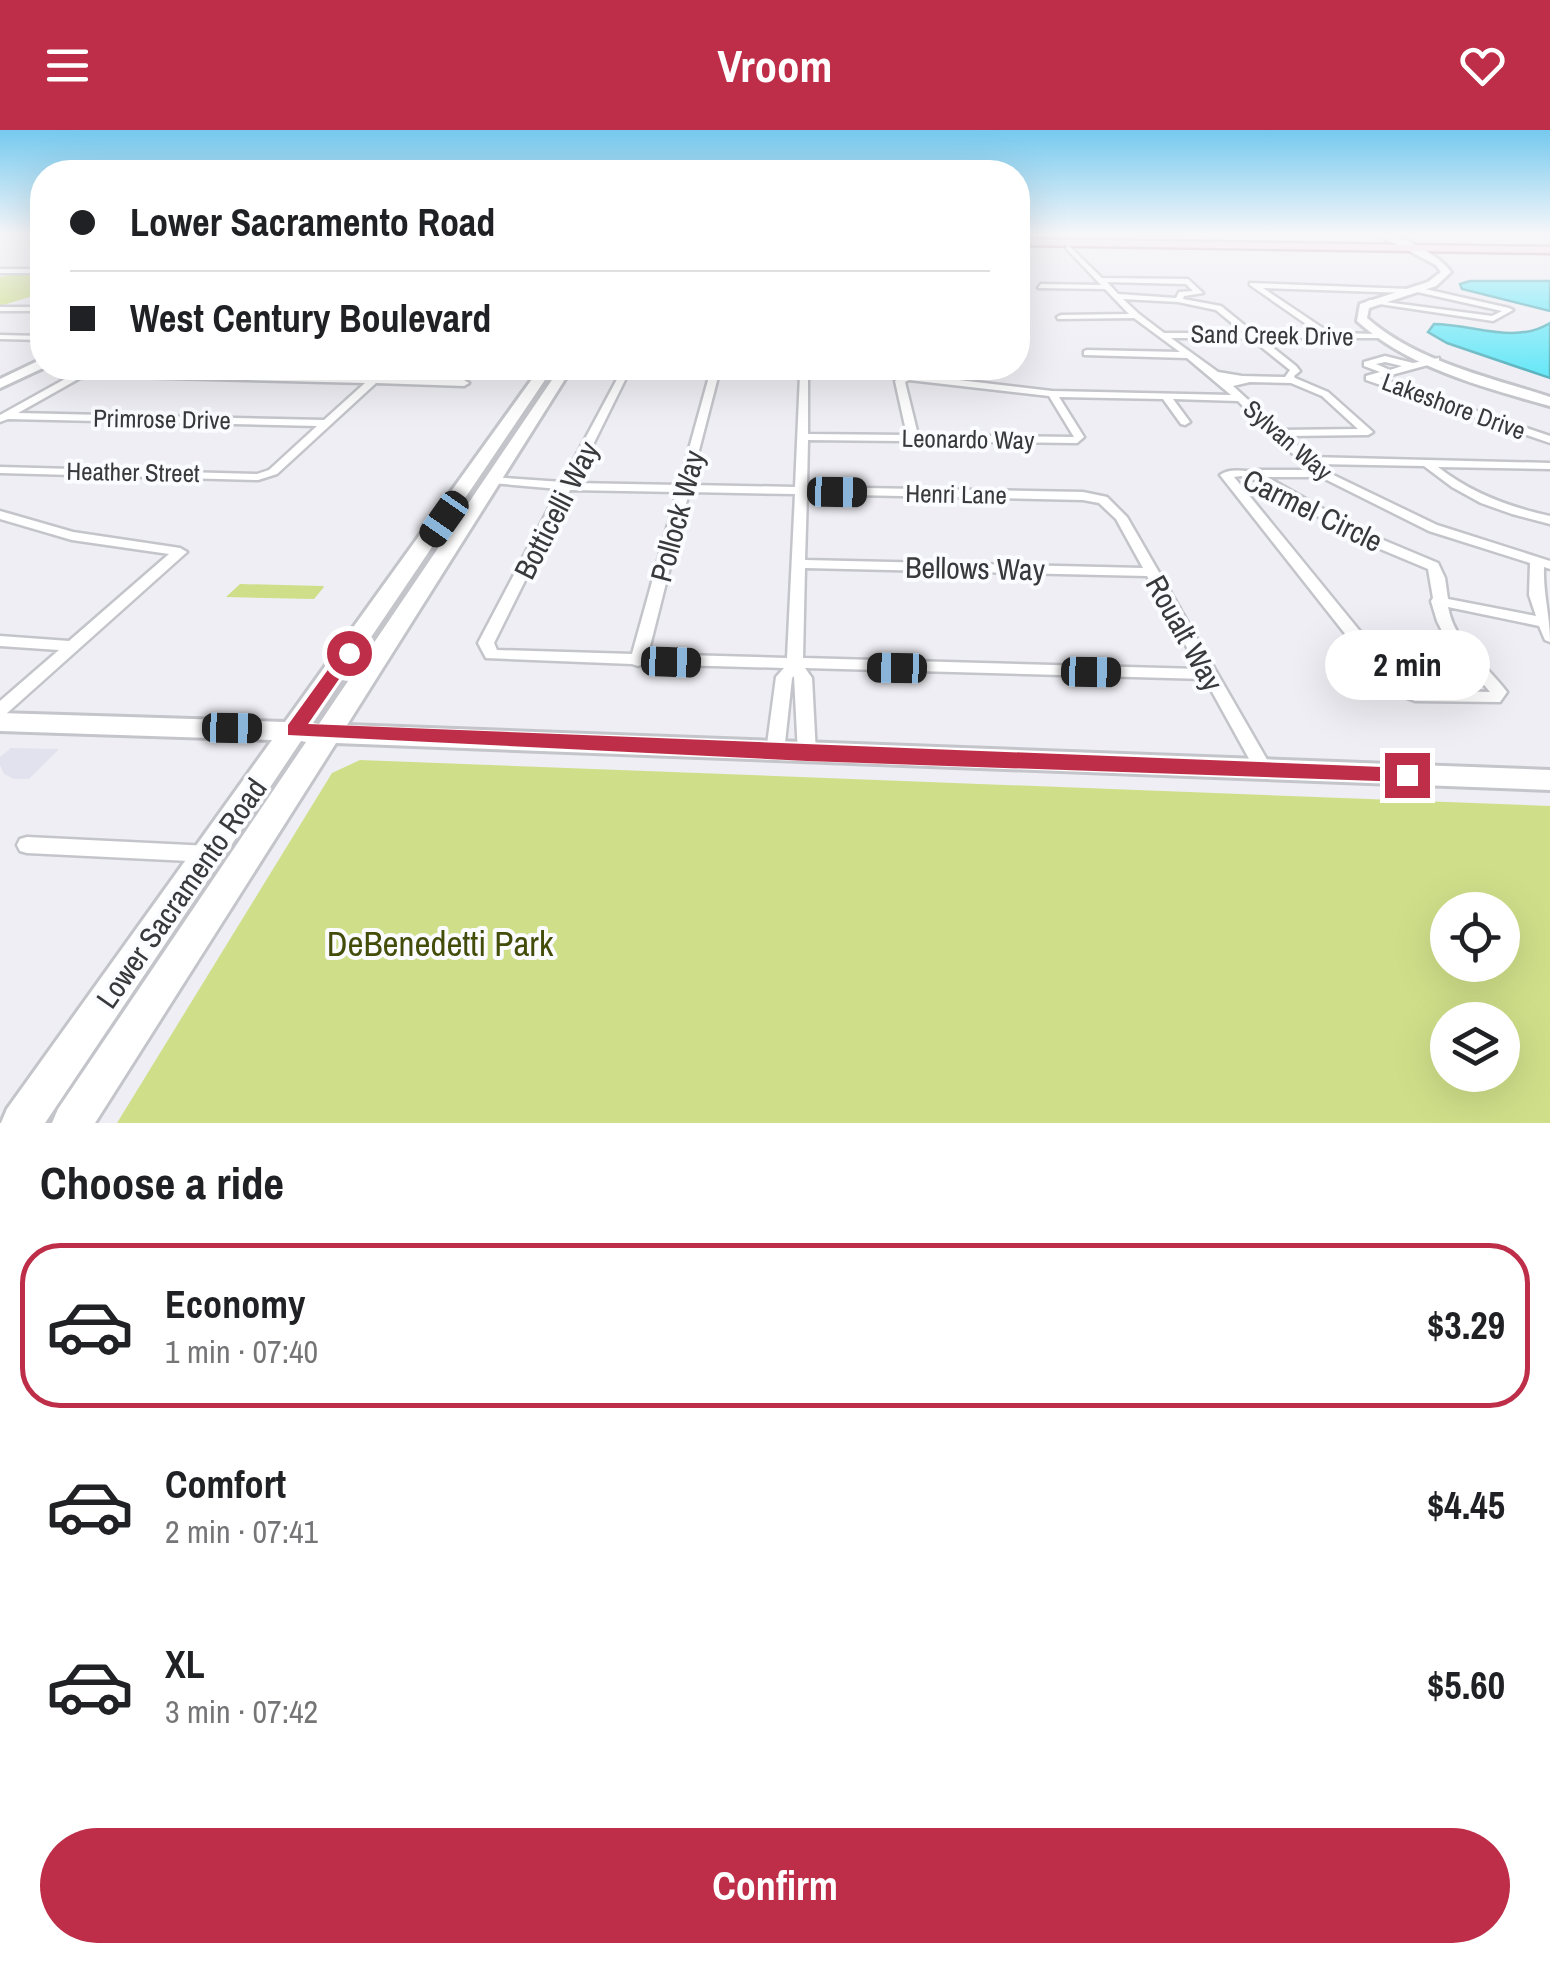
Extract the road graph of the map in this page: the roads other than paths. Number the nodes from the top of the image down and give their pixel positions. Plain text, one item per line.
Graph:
1 (1100, 279) edge
2 (1442, 279) edge
3 (1145, 281) junction
4 (1040, 286) dead end
5 (1412, 290) junction
6 (1112, 291) junction
7 (1188, 293) junction
8 (1178, 300) junction
9 (30, 301) edge
10 (1370, 302) junction
11 (0, 308) edge
12 (12, 309) junction
13 (30, 309) edge
14 (1061, 316) dead end
15 (1136, 316) junction
16 (1250, 334) junction
17 (1162, 335) junction
18 (1327, 336) junction
19 (1381, 336) junction
20 (0, 337) edge
21 (30, 337) edge
22 (1087, 354) dead end
23 (1191, 355) junction
24 (1436, 360) junction
25 (1412, 366) junction
26 (30, 369) edge
27 (1390, 372) junction
28 (1216, 375) junction
29 (71, 380) edge
30 (375, 380) joint
31 (538, 380) edge
32 (558, 380) edge
33 (620, 380) edge
34 (712, 380) edge
35 (806, 380) edge
36 (902, 380) edge
37 (953, 380) edge
38 (1243, 380) junction
39 (1292, 380) junction
40 (464, 383) dead end
41 (0, 384) edge
42 (1225, 384) junction
43 (1052, 394) junction
44 (1165, 396) junction
45 (1239, 398) junction
46 (1550, 402) edge
47 (2, 417) edge
48 (1186, 422) dead end
49 (324, 423) junction
50 (1275, 433) junction
51 (804, 436) junction
52 (913, 438) junction
53 (1550, 440) edge
54 (1304, 460) junction
55 (1428, 464) junction
56 (1550, 466) edge
57 (23, 469) junction
58 (0, 470) edge
59 (1248, 473) junction
60 (1323, 474) junction
61 (0, 482) edge
62 (490, 484) junction
63 (569, 486) junction
64 (684, 488) junction
65 (802, 492) junction
66 (1103, 500) joint
67 (0, 515) edge
68 (22, 520) junction
69 (1550, 520) edge
70 (0, 529) edge
71 (1543, 563) edge
72 (799, 564) junction
73 (1151, 572) junction
74 (1438, 601) junction
75 (1542, 622) junction
76 (1550, 637) edge
77 (0, 641) edge
78 (72, 646) junction
79 (638, 661) junction
80 (794, 666) junction
81 (1207, 674) junction
82 (0, 710) edge
83 (0, 722) edge
84 (294, 730) junction
85 (328, 731) junction
86 (775, 752) junction
87 (807, 754) junction
88 (1264, 770) junction
89 (1550, 780) edge
90 (26, 845) dead end
91 (210, 854) junction
92 (21, 1123) edge
93 (72, 1123) edge

1 - 6 street, Sylvan Way
2 - 5 street
3 - 6 street
3 - 7 street
3 - 7 street
4 - 6 street
5 - 10 street
5 - 10 street
5 - 18 street
6 - 8 street
6 - 15 street, Sylvan Way
7 - 8 street
8 - 16 street
9 - 12 street
10 - 19 street
11 - 12 street
12 - 13 street
14 - 15 street
15 - 17 street, Sylvan Way
16 - 17 street, Sand Creek Drive
16 - 18 street, Sand Creek Drive
16 - 39 street
17 - 23 street, Sylvan Way
18 - 19 street, Sand Creek Drive
19 - 24 street
20 - 21 street
22 - 23 street
23 - 28 street, Sylvan Way
24 - 25 street, Lakeshore Drive
24 - 46 street
25 - 27 street, Lakeshore Drive
25 - 27 street, Lakeshore Drive
26 - 41 street
27 - 53 street, Lakeshore Drive
28 - 38 street
28 - 42 street, Sylvan Way
29 - 47 street
30 - 40 street
30 - 49 street
31 - 84 street, Lower Sacramento Road
32 - 62 street, Lower Sacramento Road
33 - 63 street, Botticelli Way
34 - 64 street, Pollock Way
35 - 51 street
36 - 52 street
37 - 43 street
38 - 39 street
38 - 42 street
39 - 50 street
42 - 45 street, Sylvan Way
43 - 44 street
43 - 52 street, Leonardo Way
44 - 45 street
44 - 48 street
45 - 50 street, Sylvan Way
47 - 49 street, Primrose Drive
49 - 57 street, Heather Street
50 - 54 street, Sylvan Way
51 - 52 street, Leonardo Way
51 - 65 street
54 - 55 street
54 - 60 street, Sylvan Way
55 - 56 street
55 - 69 street
57 - 58 street, Heather Street
57 - 61 street
59 - 60 street
59 - 74 street, Carmel Circle
59 - 74 street, Carmel Circle
60 - 71 street, Sylvan Way
62 - 63 street, Henri Lane
62 - 85 street, Lower Sacramento Road
63 - 64 street, Henri Lane
63 - 79 street, Botticelli Way
64 - 65 street, Henri Lane
64 - 79 street, Pollock Way
65 - 66 street, Henri Lane
65 - 72 street
66 - 73 street, Roualt Way
67 - 68 street
68 - 70 street
68 - 78 street
71 - 75 street
72 - 73 street, Bellows Way
72 - 80 street
73 - 81 street, Roualt Way
74 - 75 street
75 - 76 street
77 - 78 street
78 - 82 street
79 - 80 street
80 - 81 street
80 - 86 street
80 - 87 street
81 - 88 street, Roualt Way
83 - 84 street
84 - 85 street
84 - 91 street, Lower Sacramento Road
85 - 86 street
85 - 93 street, Lower Sacramento Road
86 - 87 street
87 - 88 street
88 - 89 street
90 - 91 street
91 - 92 street, Lower Sacramento Road

